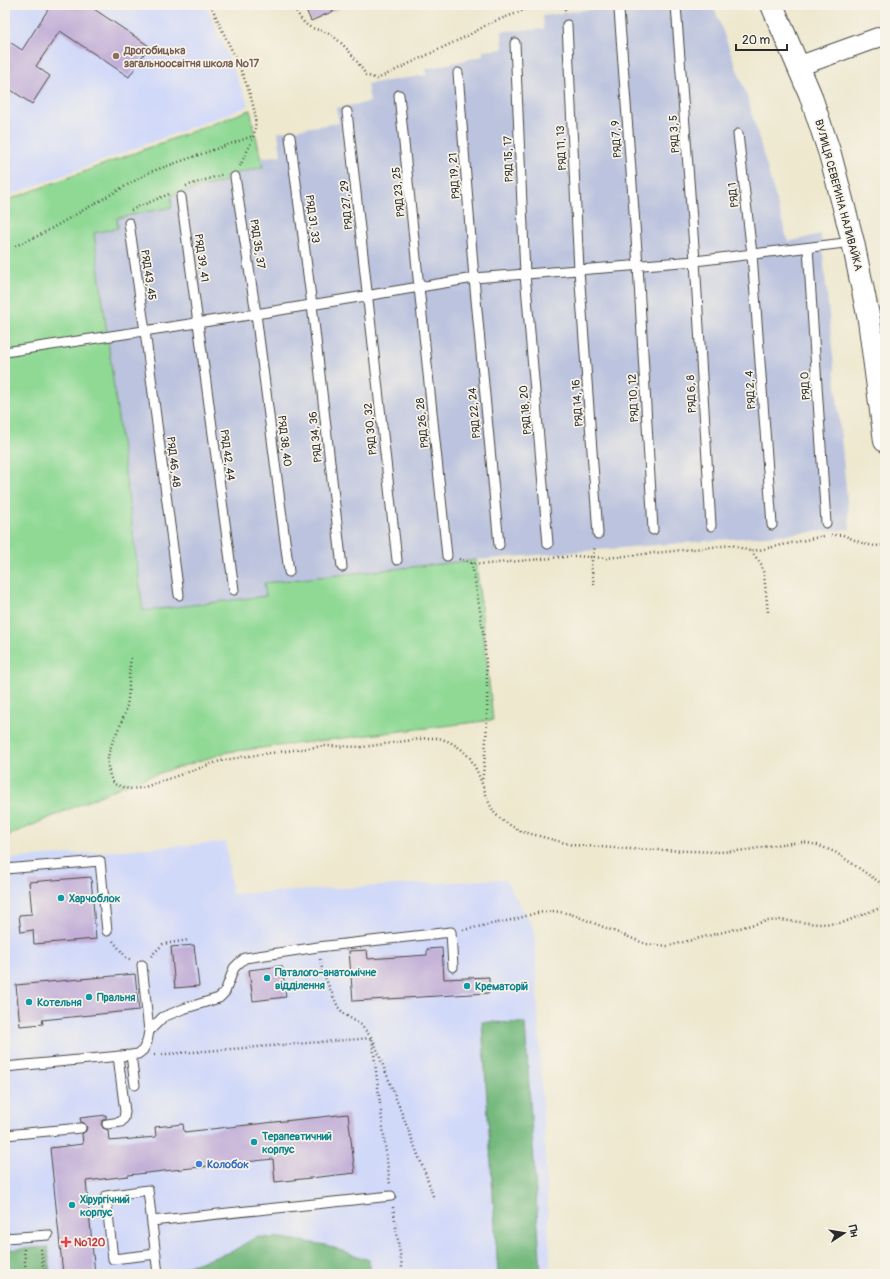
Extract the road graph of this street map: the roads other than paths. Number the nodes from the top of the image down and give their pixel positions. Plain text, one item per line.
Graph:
1 (676, 5) edge
2 (772, 5) edge
3 (619, 10) dead end
4 (567, 25) dead end
5 (885, 35) edge
6 (515, 43) dead end
7 (799, 66) junction
8 (458, 73) dead end
9 (400, 95) dead end
10 (348, 112) dead end
11 (738, 134) dead end
12 (290, 137) dead end
13 (235, 177) road end
14 (181, 197) dead end
15 (129, 223) dead end
16 (854, 242) junction
17 (808, 248) junction
18 (752, 254) junction
19 (695, 261) junction
20 (638, 265) junction
21 (579, 270) junction
22 (525, 274) junction
23 (474, 278) junction
24 (420, 287) junction
25 (368, 296) junction
26 (312, 305) junction
27 (256, 314) junction
28 (199, 323) junction
29 (145, 331) junction
30 (5, 352) edge
31 (885, 441) edge
32 (826, 524) dead end
33 (772, 525) dead end
34 (711, 526) dead end
35 (653, 530) dead end
36 (598, 534) road end
37 (548, 544) dead end
38 (499, 545) dead end
39 (447, 556) road end
40 (397, 560) dead end
41 (342, 567) dead end
42 (289, 572) dead end
43 (234, 590) dead end
44 (179, 595) dead end
45 (5, 869) edge
46 (107, 931) road end
47 (142, 965) road end
48 (453, 967) dead end
49 (149, 1032) junction
50 (136, 1053) junction
51 (118, 1056) junction
52 (5, 1066) edge
53 (135, 1086) dead end
54 (107, 1124) dead end
55 (81, 1128) dead end
56 (5, 1135) edge
57 (391, 1196) road end
58 (152, 1221) junction
59 (44, 1235) road end
60 (5, 1238) edge
61 (156, 1254) junction
62 (158, 1274) edge

1 - 19 lane, РЯД 3, 5
2 - 7 street, ВУЛИЦЯ СЕВЕРИНА НАЛИВАЙКА
3 - 20 lane, РЯД 7, 9
4 - 21 lane, РЯД 11, 13
5 - 7 street
6 - 22 lane, РЯД 15, 17
7 - 16 street, ВУЛИЦЯ СЕВЕРИНА НАЛИВАЙКА
8 - 23 lane, РЯД 19, 21
9 - 24 lane, РЯД 23, 25
10 - 25 lane, РЯД 27, 29
11 - 18 lane, РЯД 1
12 - 26 lane, РЯД 31, 33
13 - 27 lane, РЯД 35, 37
14 - 28 lane, РЯД 39, 41
15 - 29 lane, РЯД 43, 45
16 - 17 lane
16 - 31 street, ВУЛИЦЯ СЕВЕРИНА НАЛИВАЙКА
17 - 18 lane
17 - 32 lane, РЯД 0
18 - 19 lane
18 - 33 lane, РЯД 2, 4
19 - 20 lane
19 - 34 lane, РЯД 6, 8
20 - 21 lane
20 - 35 lane, РЯД 10, 12
21 - 22 lane
21 - 36 lane, РЯД 14, 16
22 - 23 lane
22 - 37 lane, РЯД 18, 20
23 - 24 lane
23 - 38 lane, РЯД 22, 24
24 - 25 lane
24 - 39 lane, РЯД 26, 28
25 - 26 lane
25 - 40 lane, РЯД 30, 32
26 - 27 lane
26 - 41 lane, РЯД 34, 36
27 - 28 lane
27 - 42 lane, РЯД 38, 40
28 - 29 lane
28 - 43 lane, РЯД 42, 44
29 - 30 lane
29 - 44 lane, РЯД 46, 48
45 - 46 lane
47 - 49 lane
48 - 49 lane
49 - 50 lane
50 - 51 lane
50 - 53 lane
51 - 52 lane
51 - 54 lane
55 - 56 lane
57 - 58 lane
58 - 61 lane
58 - 61 lane
59 - 60 lane
61 - 62 lane

